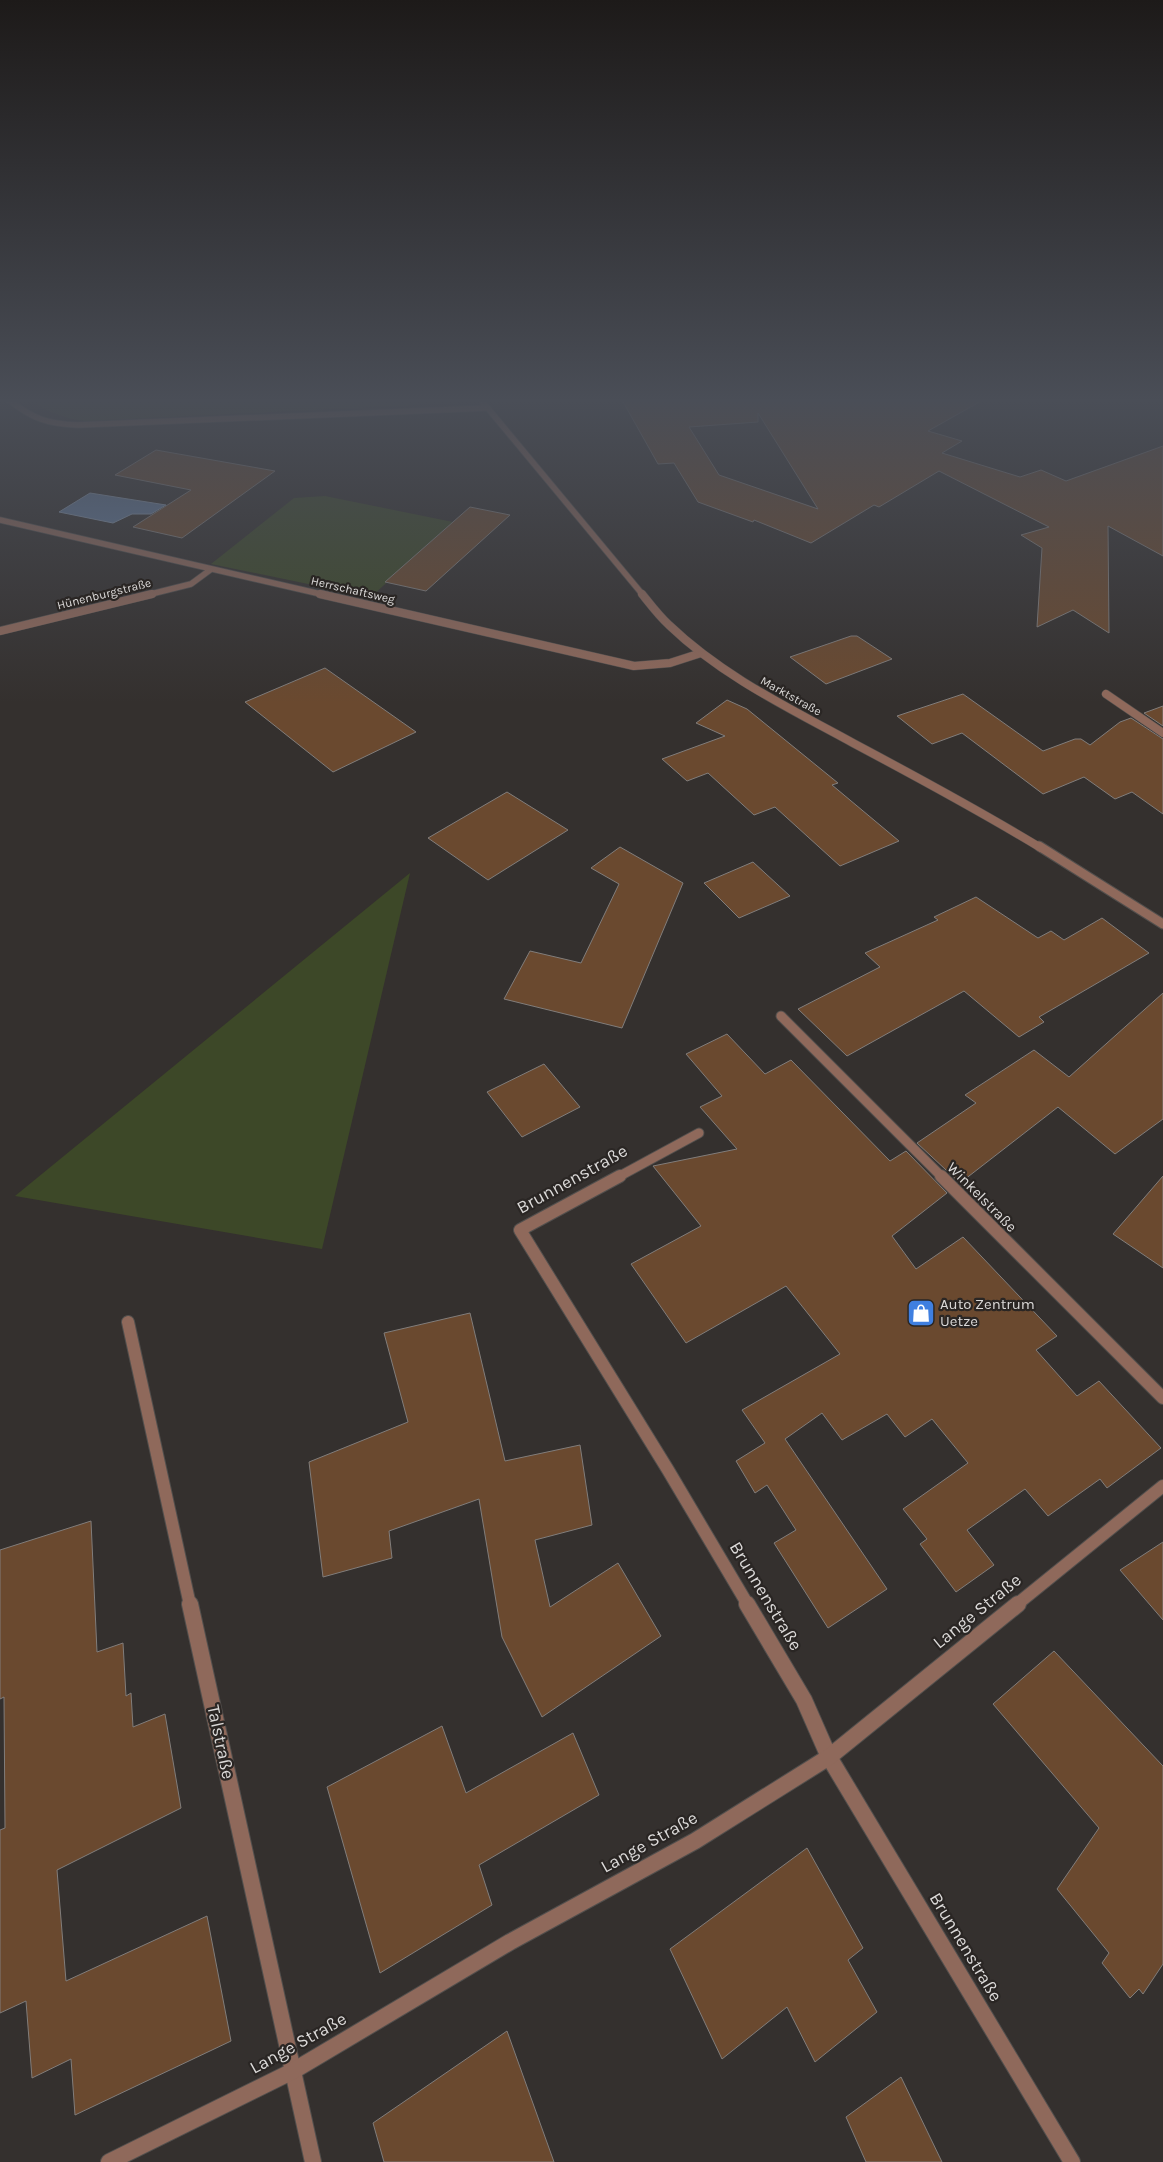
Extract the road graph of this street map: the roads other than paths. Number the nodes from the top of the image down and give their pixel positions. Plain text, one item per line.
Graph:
1 (566, 501) edge
2 (0, 520) edge
3 (210, 570) junction
4 (0, 631) edge
5 (701, 653) junction
6 (1106, 694) dead end
7 (1163, 733) edge
8 (1163, 924) edge
9 (781, 1016) dead end
10 (699, 1133) dead end
11 (128, 1322) dead end
12 (1163, 1398) edge
13 (1163, 1486) edge
14 (829, 1757) junction
15 (293, 2071) junction
16 (109, 2162) edge
17 (313, 2162) edge
18 (1072, 2162) edge

1 - 5 street, Marktstraße
2 - 3 street, Herrschaftsweg
3 - 4 street, Hünenburgstraße
3 - 5 street, Herrschaftsweg
5 - 8 street, Marktstraße
6 - 7 street
9 - 12 street, Winkelstraße
10 - 14 street, Brunnenstraße
11 - 15 street, Talstraße
13 - 14 street, Lange Straße
14 - 15 street, Lange Straße
14 - 18 street, Brunnenstraße
15 - 16 street, Lange Straße
15 - 17 street, Talstraße

